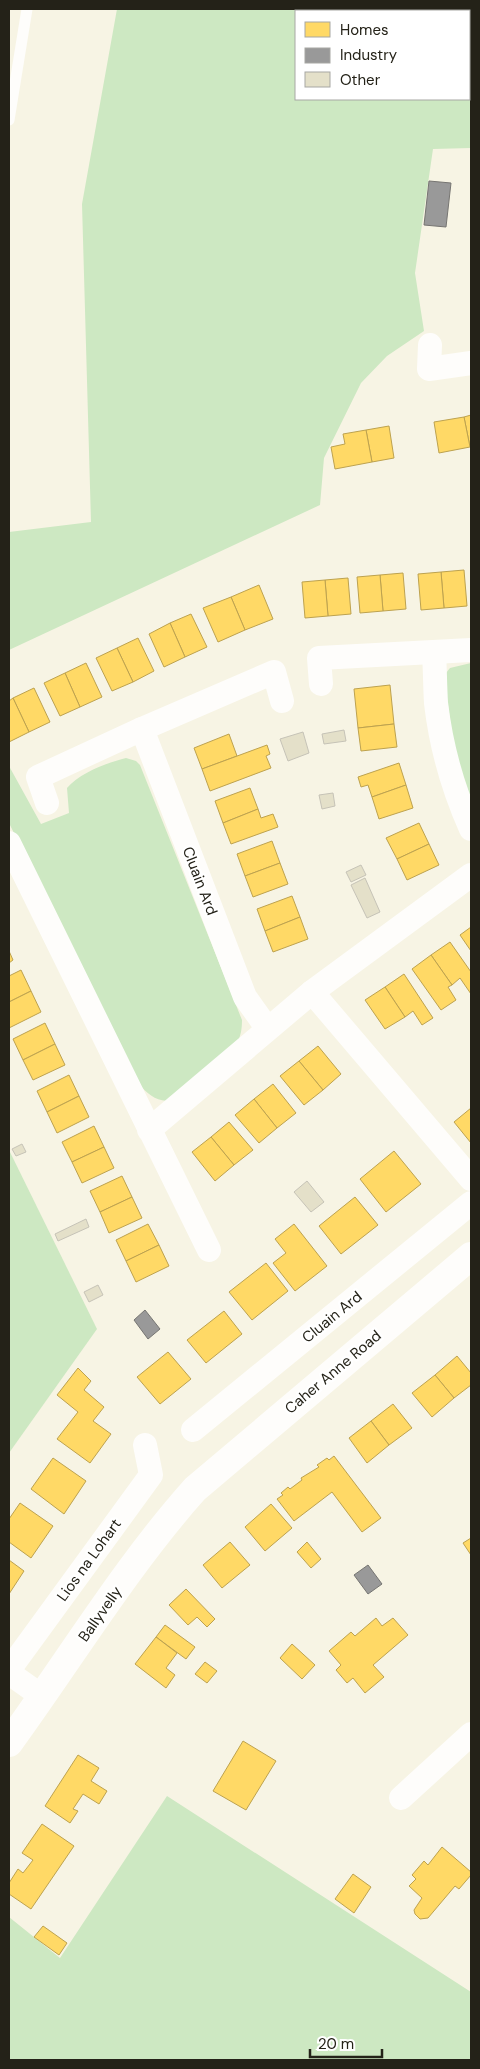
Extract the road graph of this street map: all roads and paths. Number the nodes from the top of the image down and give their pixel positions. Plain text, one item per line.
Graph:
1 (27, 9) edge
2 (9, 120) edge
3 (430, 345) dead end
4 (471, 363) edge
5 (471, 650) edge
6 (434, 653) junction
7 (321, 684) dead end
8 (282, 701) dead end
9 (142, 729) junction
10 (47, 803) dead end
11 (471, 828) edge
12 (9, 843) edge
13 (471, 875) edge
14 (312, 992) junction
15 (268, 1028) junction
16 (149, 1130) junction
17 (471, 1179) edge
18 (471, 1203) edge
19 (209, 1250) dead end
20 (471, 1256) edge
21 (192, 1430) dead end
22 (145, 1445) dead end
23 (195, 1489) joint
24 (9, 1671) edge
25 (43, 1697) junction
26 (471, 1734) edge
27 (9, 1743) edge
28 (401, 1798) dead end

1 - 2 lane
3 - 4 street
5 - 6 street
6 - 7 street
6 - 11 street
8 - 9 street
9 - 10 street
9 - 15 street, Cluain Ard
12 - 16 street
13 - 14 street
14 - 15 street
14 - 17 street
15 - 16 street
16 - 19 street
18 - 21 street, Cluain Ard
20 - 23 street, Caher Anne Road
22 - 24 street, Lios na Lohart
23 - 25 street, Ballyvelly
24 - 25 street
25 - 27 street, Ballyvelly
26 - 28 street

